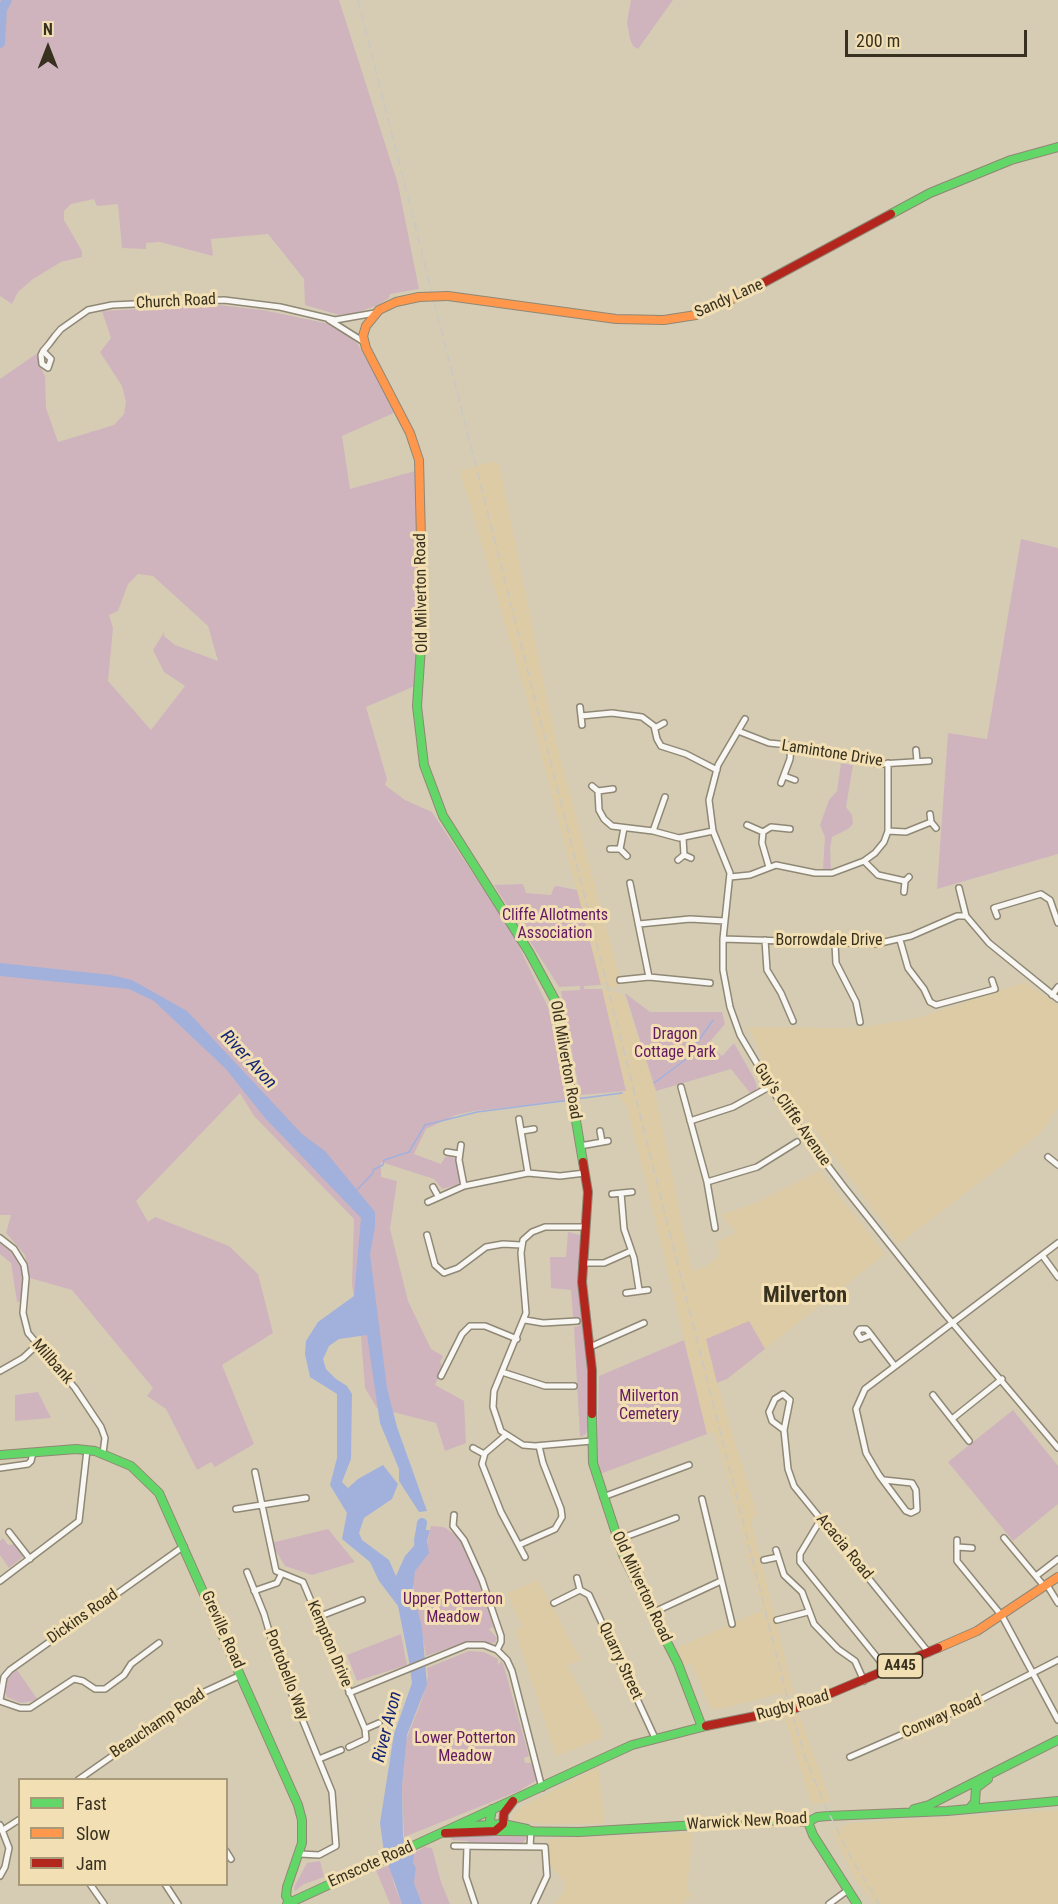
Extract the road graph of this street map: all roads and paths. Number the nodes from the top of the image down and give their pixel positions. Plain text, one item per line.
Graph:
1 (1058, 147) edge
2 (375, 313) junction
3 (325, 318) junction
4 (364, 342) junction
5 (44, 351) dead end
6 (580, 707) dead end
7 (581, 716) junction
8 (745, 719) dead end
9 (664, 723) dead end
10 (582, 725) dead end
11 (655, 728) junction
12 (738, 731) junction
13 (791, 745) junction
14 (916, 750) dead end
15 (917, 761) junction
16 (929, 761) dead end
17 (888, 763) junction
18 (717, 770) junction
19 (784, 776) junction
20 (795, 780) dead end
21 (781, 783) dead end
22 (592, 786) dead end
23 (612, 789) dead end
24 (598, 791) junction
25 (665, 797) dead end
26 (652, 805) dead end
27 (661, 807) junction
28 (930, 814) dead end
29 (931, 822) junction
30 (747, 825) dead end
31 (624, 828) junction
32 (936, 828) dead end
33 (790, 829) dead end
34 (653, 831) junction
35 (713, 831) junction
36 (888, 831) junction
37 (763, 832) junction
38 (683, 838) junction
39 (610, 849) dead end
40 (620, 849) junction
41 (684, 855) junction
42 (627, 856) dead end
43 (692, 858) dead end
44 (678, 860) dead end
45 (864, 861) junction
46 (769, 867) junction
47 (730, 877) junction
48 (630, 883) dead end
49 (959, 888) dead end
50 (904, 892) dead end
51 (966, 916) junction
52 (997, 916) dead end
53 (725, 921) junction
54 (1058, 923) edge
55 (639, 924) junction
56 (723, 939) junction
57 (765, 940) junction
58 (900, 940) junction
59 (835, 944) junction
60 (649, 977) junction
61 (620, 980) dead end
62 (992, 980) dead end
63 (710, 983) dead end
64 (1058, 987) edge
65 (1055, 997) edge
66 (793, 1021) dead end
67 (860, 1022) dead end
68 (769, 1086) junction
69 (681, 1087) dead end
70 (519, 1119) dead end
71 (690, 1120) junction
72 (534, 1128) dead end
73 (522, 1131) junction
74 (600, 1131) dead end
75 (797, 1142) dead end
76 (461, 1145) dead end
77 (580, 1146) junction
78 (447, 1152) dead end
79 (459, 1155) junction
80 (1048, 1156) dead end
81 (1058, 1165) edge
82 (528, 1173) junction
83 (585, 1173) junction
84 (707, 1182) junction
85 (464, 1186) junction
86 (433, 1187) dead end
87 (632, 1192) dead end
88 (621, 1193) junction
89 (612, 1194) dead end
90 (438, 1196) junction
91 (428, 1202) dead end
92 (586, 1227) junction
93 (715, 1228) dead end
94 (427, 1235) dead end
95 (0, 1238) edge
96 (437, 1240) dead end
97 (429, 1242) junction
98 (1058, 1243) edge
99 (521, 1245) junction
100 (631, 1251) junction
101 (1042, 1255) junction
102 (582, 1263) junction
103 (1058, 1276) edge
104 (639, 1290) junction
105 (648, 1290) dead end
106 (626, 1293) dead end
107 (569, 1314) dead end
108 (525, 1320) junction
109 (577, 1321) dead end
110 (569, 1322) junction
111 (640, 1322) dead end
112 (952, 1322) junction
113 (871, 1335) dead end
114 (517, 1339) junction
115 (37, 1345) junction
116 (590, 1347) junction
117 (441, 1359) dead end
118 (448, 1362) junction
119 (894, 1365) junction
120 (0, 1371) edge
121 (502, 1372) junction
122 (441, 1376) dead end
123 (566, 1379) dead end
124 (1002, 1379) junction
125 (574, 1386) dead end
126 (567, 1387) junction
127 (933, 1395) dead end
128 (945, 1397) dead end
129 (938, 1402) junction
130 (952, 1419) junction
131 (784, 1430) junction
132 (506, 1436) junction
133 (592, 1441) junction
134 (969, 1442) dead end
135 (539, 1446) junction
136 (473, 1448) dead end
137 (1058, 1448) edge
138 (87, 1450) junction
139 (33, 1453) junction
140 (103, 1453) junction
141 (484, 1454) junction
142 (0, 1455) edge
143 (689, 1465) dead end
144 (0, 1468) edge
145 (255, 1472) dead end
146 (884, 1480) junction
147 (306, 1497) dead end
148 (603, 1497) junction
149 (702, 1499) dead end
150 (263, 1505) junction
151 (704, 1508) junction
152 (236, 1509) dead end
153 (696, 1509) dead end
154 (454, 1515) dead end
155 (676, 1518) dead end
156 (821, 1519) junction
157 (9, 1532) dead end
158 (1004, 1538) dead end
159 (617, 1540) junction
160 (519, 1545) junction
161 (184, 1546) junction
162 (972, 1548) dead end
163 (776, 1550) dead end
164 (525, 1557) dead end
165 (778, 1557) junction
166 (30, 1559) junction
167 (1058, 1559) edge
168 (764, 1560) dead end
169 (247, 1572) dead end
170 (281, 1575) junction
171 (1036, 1576) junction
172 (1058, 1576) edge
173 (577, 1578) dead end
174 (0, 1581) edge
175 (721, 1581) junction
176 (1045, 1586) junction
177 (580, 1590) junction
178 (254, 1591) junction
179 (362, 1600) dead end
180 (554, 1603) dead end
181 (1058, 1603) edge
182 (782, 1611) dead end
183 (652, 1612) junction
184 (808, 1612) junction
185 (730, 1616) junction
186 (1002, 1616) junction
187 (318, 1617) junction
188 (722, 1618) dead end
189 (784, 1618) junction
190 (777, 1620) dead end
191 (732, 1624) dead end
192 (159, 1643) dead end
193 (150, 1650) junction
194 (497, 1650) junction
195 (929, 1653) junction
196 (154, 1656) dead end
197 (1058, 1660) edge
198 (888, 1671) junction
199 (1033, 1673) junction
200 (241, 1675) junction
201 (864, 1681) junction
202 (349, 1692) junction
203 (0, 1701) edge
204 (1058, 1720) edge
205 (379, 1723) dead end
206 (702, 1726) junction
207 (365, 1729) junction
208 (655, 1737) junction
209 (1058, 1740) edge
210 (349, 1747) dead end
211 (341, 1750) dead end
212 (850, 1757) dead end
213 (319, 1759) junction
214 (1003, 1769) junction
215 (79, 1778) edge
216 (542, 1788) junction
217 (960, 1789) junction
218 (976, 1795) junction
219 (513, 1801) junction
220 (1058, 1801) edge
221 (998, 1805) junction
222 (967, 1808) junction
223 (492, 1809) junction
224 (901, 1813) junction
225 (18, 1820) edge
226 (808, 1822) junction
227 (503, 1824) junction
228 (493, 1827) junction
229 (2, 1828) edge
230 (531, 1830) junction
231 (445, 1832) junction
232 (422, 1843) joint
233 (454, 1846) dead end
234 (467, 1846) junction
235 (530, 1847) junction
236 (228, 1854) edge
237 (300, 1854) junction
238 (231, 1859) dead end
239 (0, 1876) edge
240 (91, 1886) edge
241 (166, 1886) edge
242 (848, 1890) junction
243 (290, 1903) edge
244 (104, 1904) edge
245 (178, 1904) edge
246 (476, 1904) edge
247 (534, 1904) edge
248 (829, 1904) edge
249 (857, 1904) edge

1 - 2 street, Sandy Lane, bridge
2 - 3 street, Church Road
2 - 4 street
3 - 4 street, Church Road
3 - 5 street, Church Road
4 - 77 street, Old Milverton Road
6 - 7 street
7 - 10 street
7 - 11 street
8 - 12 street, Guy's Cliffe Avenue
9 - 11 street
11 - 18 street
12 - 13 street, Lamintone Drive
12 - 18 street, Guy's Cliffe Avenue
13 - 17 street, Lamintone Drive
13 - 19 street
14 - 15 street
15 - 16 street, Lamintone Drive
15 - 17 street, Lamintone Drive
17 - 36 street
18 - 35 street, Guy's Cliffe Avenue
19 - 20 street
19 - 21 street
22 - 24 street
23 - 24 street
24 - 31 street
25 - 27 street
26 - 27 street
27 - 34 street
28 - 29 street
29 - 32 street
29 - 36 street
30 - 37 street
31 - 34 street
31 - 40 street
33 - 37 street
34 - 38 street
35 - 38 street
35 - 47 street, Guy's Cliffe Avenue
36 - 45 street
37 - 46 street
38 - 41 street
39 - 40 street
40 - 42 street
41 - 43 street
41 - 44 street
45 - 46 street
45 - 50 street
46 - 47 street
47 - 53 street, Guy's Cliffe Avenue
48 - 55 street
49 - 51 street
51 - 58 street, Borrowdale Drive
51 - 65 street
52 - 54 street
53 - 55 street
53 - 56 street, Guy's Cliffe Avenue
55 - 60 street
56 - 57 street, Borrowdale Drive
56 - 68 street, Guy's Cliffe Avenue
57 - 59 street, Borrowdale Drive
57 - 66 street
58 - 59 street, Borrowdale Drive
58 - 62 street
59 - 67 street
60 - 61 street
60 - 63 street
64 - 65 street
68 - 71 street
68 - 112 street, Guy's Cliffe Avenue
69 - 71 street
70 - 73 street
71 - 84 street
72 - 73 street
73 - 82 street
74 - 77 street
75 - 84 street
76 - 79 street
77 - 83 street, Old Milverton Road
78 - 79 street
79 - 85 street
80 - 81 street
82 - 83 street
82 - 85 street
83 - 92 street, Old Milverton Road
84 - 93 street
85 - 90 street
86 - 90 street
87 - 88 street
88 - 89 street
88 - 100 street
90 - 91 street
92 - 99 street
92 - 102 street, Old Milverton Road
94 - 97 street
95 - 115 street, Millbank
96 - 97 street
97 - 99 street
98 - 101 street
99 - 108 street
100 - 102 street
100 - 104 street
101 - 103 street
101 - 112 street
102 - 116 street, Old Milverton Road
104 - 105 street
104 - 106 street
107 - 110 street
108 - 110 street
108 - 114 street
109 - 110 street
111 - 116 street
112 - 119 street
112 - 124 street, Guy's Cliffe Avenue
113 - 119 street
114 - 118 street
114 - 121 street
115 - 120 street
115 - 140 street, Millbank
116 - 133 street, Old Milverton Road
117 - 118 street
118 - 122 street
119 - 146 street
121 - 126 street
121 - 132 street
123 - 126 street
124 - 130 street
124 - 137 street, Guy's Cliffe Avenue
125 - 126 street
127 - 129 street
128 - 129 street
129 - 130 street
130 - 134 street
131 - 131 street, Acacia Road
131 - 156 street, Acacia Road
132 - 135 street
132 - 141 street
133 - 135 street
133 - 148 street, Old Milverton Road
135 - 160 street
136 - 141 street
138 - 139 street, Greville Road
138 - 140 street, Greville Road
138 - 166 street
139 - 142 street, Greville Road
139 - 144 street, Greville Road
140 - 161 street, Greville Road
141 - 160 street
143 - 148 street
145 - 150 street
146 - 146 street
147 - 150 street
148 - 159 street, Old Milverton Road
149 - 151 street
150 - 152 street
150 - 170 street
151 - 153 street
151 - 175 street
154 - 194 street
155 - 159 street
156 - 195 street, Acacia Road
156 - 198 street
157 - 166 street
158 - 171 street
159 - 183 street, Old Milverton Road
160 - 164 street
161 - 200 street, Greville Road
161 - 203 street, Dickins Road
162 - 186 street
163 - 165 street
165 - 168 street
165 - 184 street
166 - 174 street
167 - 171 street
169 - 178 street, Portobello Way
170 - 178 street
170 - 187 street, Kempton Drive
171 - 176 street
172 - 176 street, Rugby Road / A445
173 - 177 street, Quarry Street
175 - 183 street
175 - 185 street
176 - 181 street
176 - 186 street, Rugby Road / A445
177 - 180 street
177 - 208 street, Quarry Street
178 - 213 street, Portobello Way
179 - 187 street
182 - 189 street
183 - 206 street, Old Milverton Road
184 - 189 street
184 - 201 street
185 - 188 street
185 - 191 street
186 - 195 street, Rugby Road / A445
186 - 199 street
187 - 202 street, Kempton Drive
189 - 190 street
192 - 193 street
193 - 196 street
193 - 203 street
194 - 202 street
194 - 216 street
195 - 198 street, Rugby Road / A445
197 - 199 street, Conway Road
198 - 201 street, Rugby Road / A445
199 - 204 street
199 - 212 street, Conway Road
200 - 215 street, Beauchamp Road
200 - 237 street, Greville Road
201 - 206 street, Rugby Road / A445
202 - 207 street, Kempton Drive
205 - 207 street
206 - 208 street, Rugby Road / A445
207 - 210 street
208 - 216 street, Rugby Road / A445
209 - 214 street
211 - 213 street
213 - 237 street, Portobello Way
214 - 217 street
214 - 218 street
216 - 219 street, Rugby Road / A445
217 - 218 street, Warwick New Road
217 - 222 street
217 - 224 street
218 - 221 street, Warwick New Road
218 - 222 street
219 - 223 street, Rugby Road / A445
219 - 227 street
220 - 221 street, Warwick New Road
221 - 222 street, Warwick New Road
222 - 224 street, Warwick New Road
223 - 228 street
223 - 231 street, Rugby Road / A445
224 - 226 street, Warwick New Road
225 - 229 street
226 - 230 street, Warwick New Road
226 - 242 street
227 - 228 street
227 - 230 street, Warwick New Road
228 - 230 street, Warwick New Road
228 - 231 street, Warwick New Road
229 - 239 street
230 - 235 street
231 - 232 street, Warwick New Road / A445
232 - 243 street, Emscote Road / A445
233 - 234 street
234 - 235 street
234 - 246 street
235 - 247 street
236 - 238 street
237 - 243 street, Greville Road
240 - 244 street
241 - 245 street
242 - 248 street
242 - 249 street

